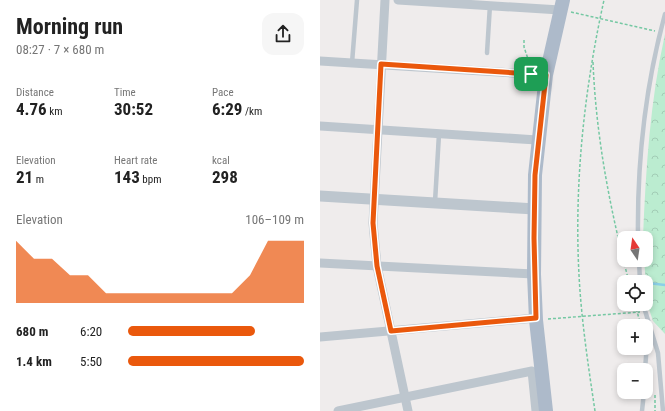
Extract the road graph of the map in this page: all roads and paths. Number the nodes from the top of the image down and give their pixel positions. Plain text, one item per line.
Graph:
1 (357, 0) edge
2 (385, 0) edge
3 (398, 0) edge
4 (604, 0) edge
5 (515, 4) edge
6 (490, 5) junction
7 (561, 5) edge
8 (665, 14) edge
9 (600, 18) junction
10 (660, 33) junction
11 (524, 40) dead end
12 (487, 53) dead end
13 (592, 58) junction
14 (320, 61) edge
15 (352, 62) junction
16 (381, 64) junction
17 (531, 74) junction
18 (546, 75) junction
19 (320, 126) edge
20 (376, 130) junction
21 (439, 134) junction
22 (537, 140) junction
23 (320, 196) edge
24 (373, 200) junction
25 (435, 203) junction
26 (535, 209) junction
27 (638, 231) edge
28 (320, 263) edge
29 (377, 266) junction
30 (534, 274) junction
31 (627, 275) edge
32 (637, 312) joint
33 (583, 317) junction
34 (536, 319) junction
35 (639, 319) edge
36 (391, 331) junction
37 (320, 337) edge
38 (653, 340) edge
39 (654, 390) dead end
40 (405, 397) junction
41 (643, 399) edge
42 (338, 411) edge
43 (408, 411) edge
44 (536, 411) edge
45 (546, 411) edge
46 (595, 411) edge
47 (642, 411) edge
48 (655, 411) edge
49 (663, 411) edge

1 - 15 lane
2 - 16 street
3 - 6 street
4 - 9 path
5 - 6 street
5 - 7 street
6 - 12 lane
7 - 9 path
7 - 18 main road
8 - 10 lane
9 - 10 path
9 - 13 path
10 - 27 lane
11 - 17 path
13 - 31 path
13 - 33 path
14 - 15 street
15 - 16 street
16 - 17 street
16 - 20 street
17 - 18 street
18 - 22 main road
19 - 20 street
20 - 21 street
20 - 24 street
21 - 22 street
21 - 25 lane
22 - 26 main road
23 - 24 street
24 - 25 street
24 - 29 street
25 - 26 street
26 - 30 main road
28 - 29 street
29 - 30 street
29 - 36 street
30 - 34 main road
32 - 33 path
32 - 35 path
33 - 34 path
33 - 46 path
34 - 36 street
34 - 45 main road
36 - 37 street
36 - 40 street
38 - 49 lane
39 - 48 path
40 - 42 street
40 - 43 street
40 - 44 street
41 - 47 lane

